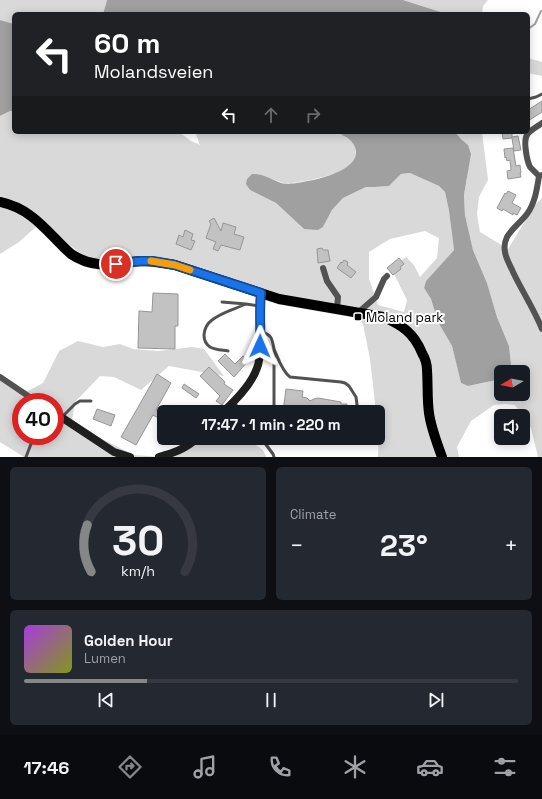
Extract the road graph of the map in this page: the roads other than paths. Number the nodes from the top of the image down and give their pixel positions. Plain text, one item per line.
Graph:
1 (542, 94) edge
2 (530, 98) edge
3 (542, 123) edge
4 (530, 132) edge
5 (528, 134) edge
6 (540, 176) edge
7 (0, 202) edge
8 (323, 268) dead end
9 (387, 276) dead end
10 (261, 293) junction
11 (222, 302) dead end
12 (246, 304) junction
13 (259, 306) junction
14 (337, 309) junction
15 (361, 312) junction
16 (542, 329) edge
17 (260, 332) junction
18 (274, 349) junction
19 (228, 351) dead end
20 (0, 377) edge
21 (24, 393) edge
22 (92, 401) dead end
23 (234, 402) junction
24 (231, 405) edge
25 (236, 405) edge
26 (274, 405) edge
27 (357, 405) edge
28 (64, 412) edge
29 (64, 419) edge
30 (31, 445) edge
31 (189, 445) edge
32 (266, 445) edge
33 (26, 457) edge
34 (130, 457) edge
35 (159, 457) edge
36 (274, 457) edge
37 (442, 457) edge

1 - 2 lane
3 - 4 street
5 - 6 street
6 - 16 street
7 - 10 main road
8 - 14 street
9 - 15 street
10 - 13 street
10 - 14 main road
11 - 12 lane
12 - 13 lane
12 - 19 lane
13 - 17 street
14 - 15 main road
15 - 37 main road
17 - 18 lane
17 - 23 street
18 - 26 lane
18 - 27 lane
20 - 21 street
22 - 28 lane
23 - 24 street
23 - 25 lane
29 - 34 street
30 - 33 lane
31 - 35 street
32 - 36 lane

